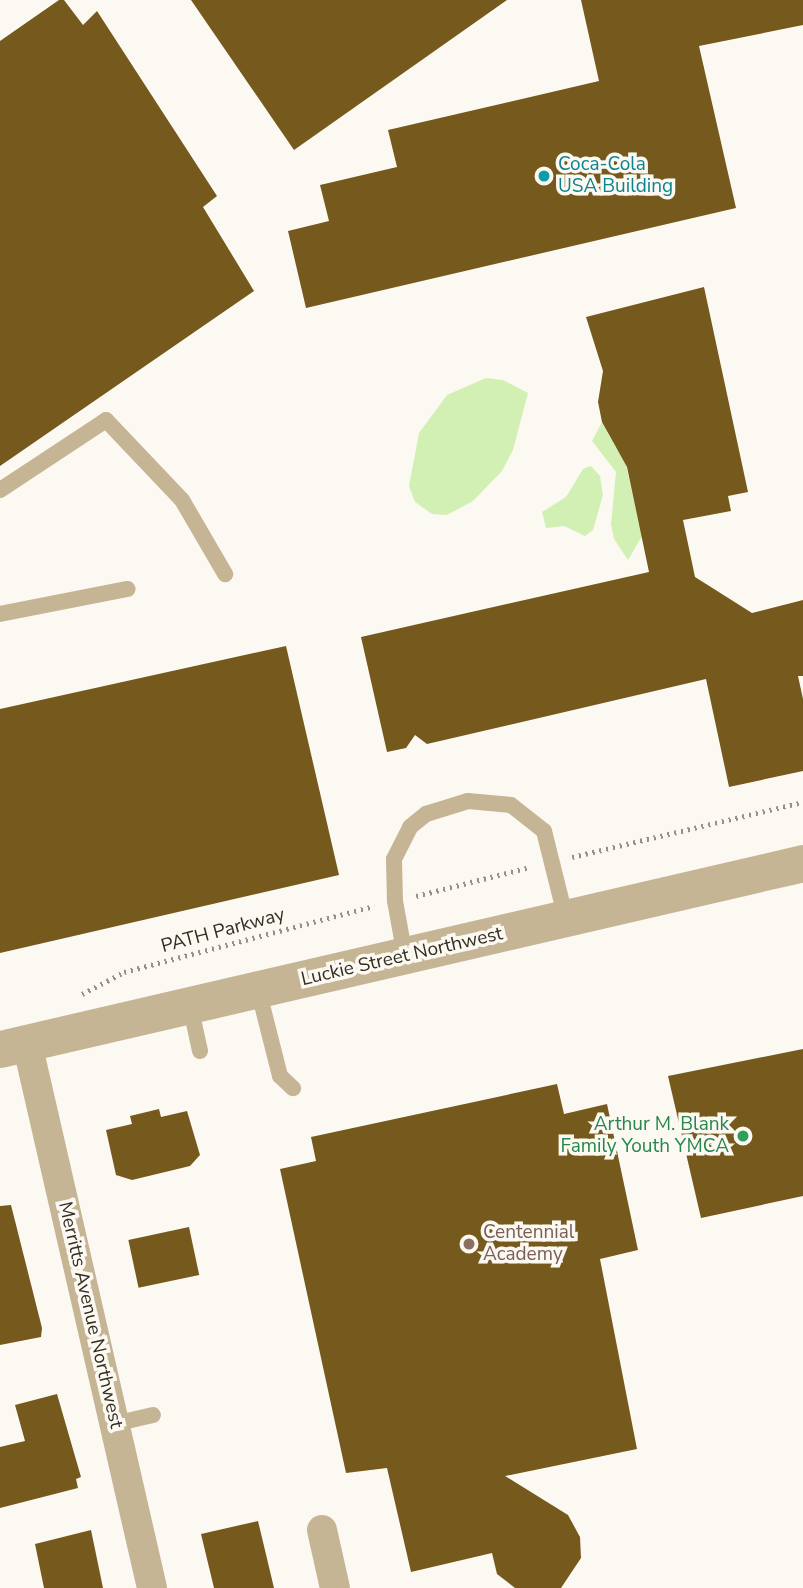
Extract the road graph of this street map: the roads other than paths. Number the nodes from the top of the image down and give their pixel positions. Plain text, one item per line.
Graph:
1 (0, 490) edge
2 (225, 574) dead end
3 (128, 589) dead end
4 (0, 614) edge
5 (803, 863) edge
6 (566, 919) junction
7 (405, 956) junction
8 (258, 989) junction
9 (190, 1005) junction
10 (13, 1046) edge
11 (200, 1051) dead end
12 (293, 1088) dead end
13 (153, 1415) dead end
14 (114, 1424) junction
15 (322, 1530) dead end
16 (152, 1588) edge
17 (335, 1588) edge

1 - 2 lane
3 - 4 lane
5 - 6 street, Luckie Street Northwest
6 - 7 street, Luckie Street Northwest
6 - 7 lane
7 - 8 street, Luckie Street Northwest
8 - 9 street, Luckie Street Northwest
8 - 12 lane
9 - 10 street, Luckie Street Northwest
9 - 11 lane
10 - 14 street, Merritts Avenue Northwest
13 - 14 lane
14 - 16 street, Merritts Avenue Northwest
15 - 17 street

